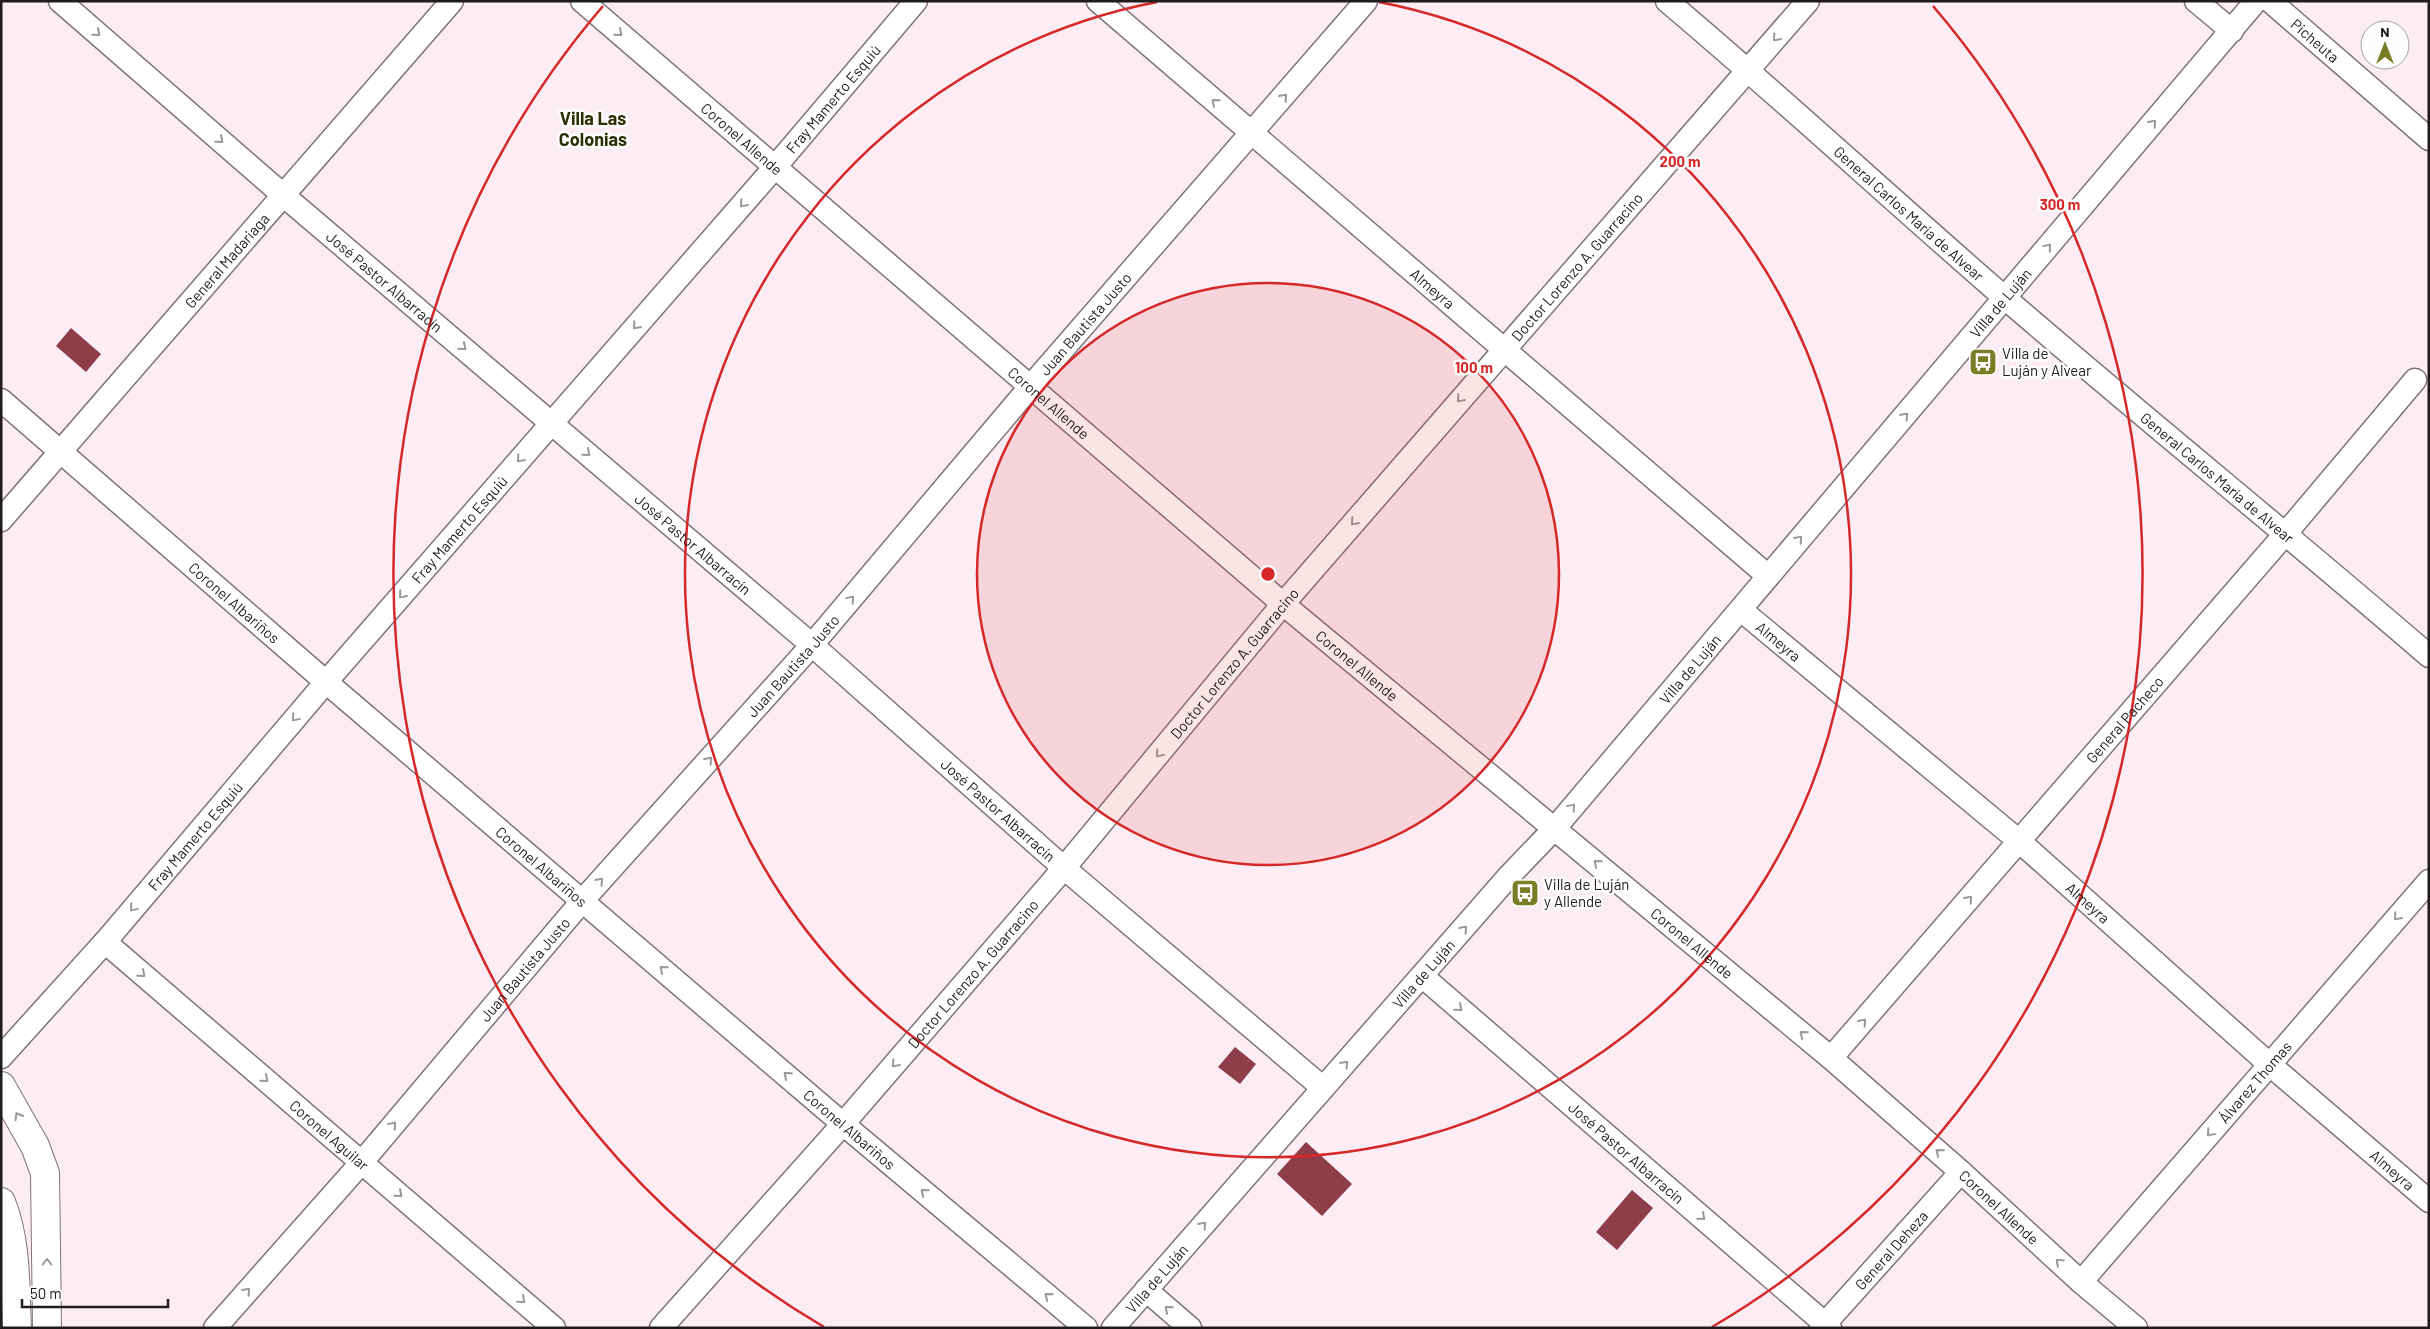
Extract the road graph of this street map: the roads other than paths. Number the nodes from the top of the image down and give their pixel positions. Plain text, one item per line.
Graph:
1 (60, 1) edge
2 (452, 1) edge
3 (582, 1) edge
4 (916, 1) edge
5 (1098, 1) edge
6 (1366, 1) edge
7 (1667, 1) edge
8 (1808, 1) edge
9 (2196, 1) edge
10 (2256, 1) edge
11 (2270, 1) edge
12 (2232, 31) junction
13 (1749, 70) junction
14 (1252, 134) junction
15 (2429, 139) edge
16 (775, 167) junction
17 (283, 195) junction
18 (2005, 298) junction
19 (1504, 349) junction
20 (2415, 380) dead end
21 (1030, 387) junction
22 (1, 400) edge
23 (552, 422) junction
24 (61, 450) junction
25 (1, 520) edge
26 (2286, 533) junction
27 (1768, 576) junction
28 (1283, 604) junction
29 (1741, 610) junction
30 (812, 646) junction
31 (2429, 656) edge
32 (326, 682) junction
33 (1555, 828) junction
34 (2019, 842) junction
35 (1064, 868) junction
36 (2429, 881) edge
37 (583, 900) junction
38 (105, 942) junction
39 (1422, 976) junction
40 (1, 1057) edge
41 (1831, 1058) junction
42 (2270, 1064) junction
43 (1, 1086) edge
44 (1322, 1088) junction
45 (843, 1124) junction
46 (362, 1162) junction
47 (1961, 1172) junction
48 (2429, 1201) edge
49 (1, 1202) edge
50 (2081, 1282) junction
51 (1146, 1290) junction
52 (1825, 1326) edge
53 (17, 1328) edge
54 (47, 1328) edge
55 (215, 1328) edge
56 (554, 1328) edge
57 (661, 1328) edge
58 (1086, 1328) edge
59 (1113, 1328) edge
60 (1190, 1328) edge
61 (2136, 1328) edge

1 -> 17 street, José Pastor Albarracín
2 - 17 street, General Madariaga
3 -> 16 street, Coronel Allende
4 - 16 street, Fray Mamerto Esquiú
14 -> 5 street, Almeyra
14 -> 6 street, Juan Bautista Justo
7 - 13 street, General Carlos María de Alvear
8 -> 13 street, Doctor Lorenzo A. Guarracino
9 - 12 street
10 - 12 street, Villa de Luján
11 - 15 street, Picheuta
18 -> 12 street, Villa de Luján
13 - 18 street, General Carlos María de Alvear
13 - 19 street, Doctor Lorenzo A. Guarracino
14 - 19 street, Almeyra
14 - 21 street, Juan Bautista Justo
16 - 21 street, Coronel Allende
16 -> 23 street, Fray Mamerto Esquiú
17 -> 23 street, José Pastor Albarracín
17 - 24 street, General Madariaga
18 - 26 street, General Carlos María de Alvear
27 -> 18 street, Villa de Luján
19 - 27 street, Almeyra
19 -> 28 street, Doctor Lorenzo A. Guarracino
20 - 26 street, General Pacheco
21 - 28 street, Coronel Allende
30 -> 21 street, Juan Bautista Justo
22 - 24 street, Coronel Albariños
23 -> 30 street, José Pastor Albarracín
23 -> 32 street, Fray Mamerto Esquiú
24 - 25 street, General Madariaga
24 - 32 street, Coronel Albariños
26 - 31 street, General Carlos María de Alvear
26 - 34 street, General Pacheco
27 - 29 street, Villa de Luján
28 - 33 street, Coronel Allende
28 -> 35 street, Doctor Lorenzo A. Guarracino
33 -> 29 street, Villa de Luján
29 - 34 street, Almeyra
30 - 35 street, José Pastor Albarracín
37 -> 30 street, Juan Bautista Justo
32 - 37 street, Coronel Albariños
32 -> 38 street, Fray Mamerto Esquiú
39 -> 33 street, Villa de Luján
41 -> 33 street, Coronel Allende
41 -> 34 street, General Pacheco
34 - 42 street, Almeyra
35 - 44 street, José Pastor Albarracín
35 -> 45 street, Doctor Lorenzo A. Guarracino
36 -> 42 street, Álvarez Thomas
45 -> 37 street, Coronel Albariños
46 -> 37 street, Juan Bautista Justo
38 - 40 street, Fray Mamerto Esquiú
38 -> 46 street, Coronel Aguilar
44 -> 39 street, Villa de Luján
39 -> 52 street, José Pastor Albarracín
47 -> 41 street, Coronel Allende
42 - 48 street, Almeyra
42 -> 50 street, Álvarez Thomas
54 -> 43 main road
51 -> 44 street, Villa de Luján
45 - 57 street, Doctor Lorenzo A. Guarracino
58 -> 45 street, Coronel Albariños
55 -> 46 street, Juan Bautista Justo
46 -> 56 street, Coronel Aguilar
50 -> 47 street, Coronel Allende
47 - 52 street, General Deheza
49 - 53 main road
50 - 61 street, Coronel Allende
51 - 59 street, Villa de Luján
60 -> 51 street

